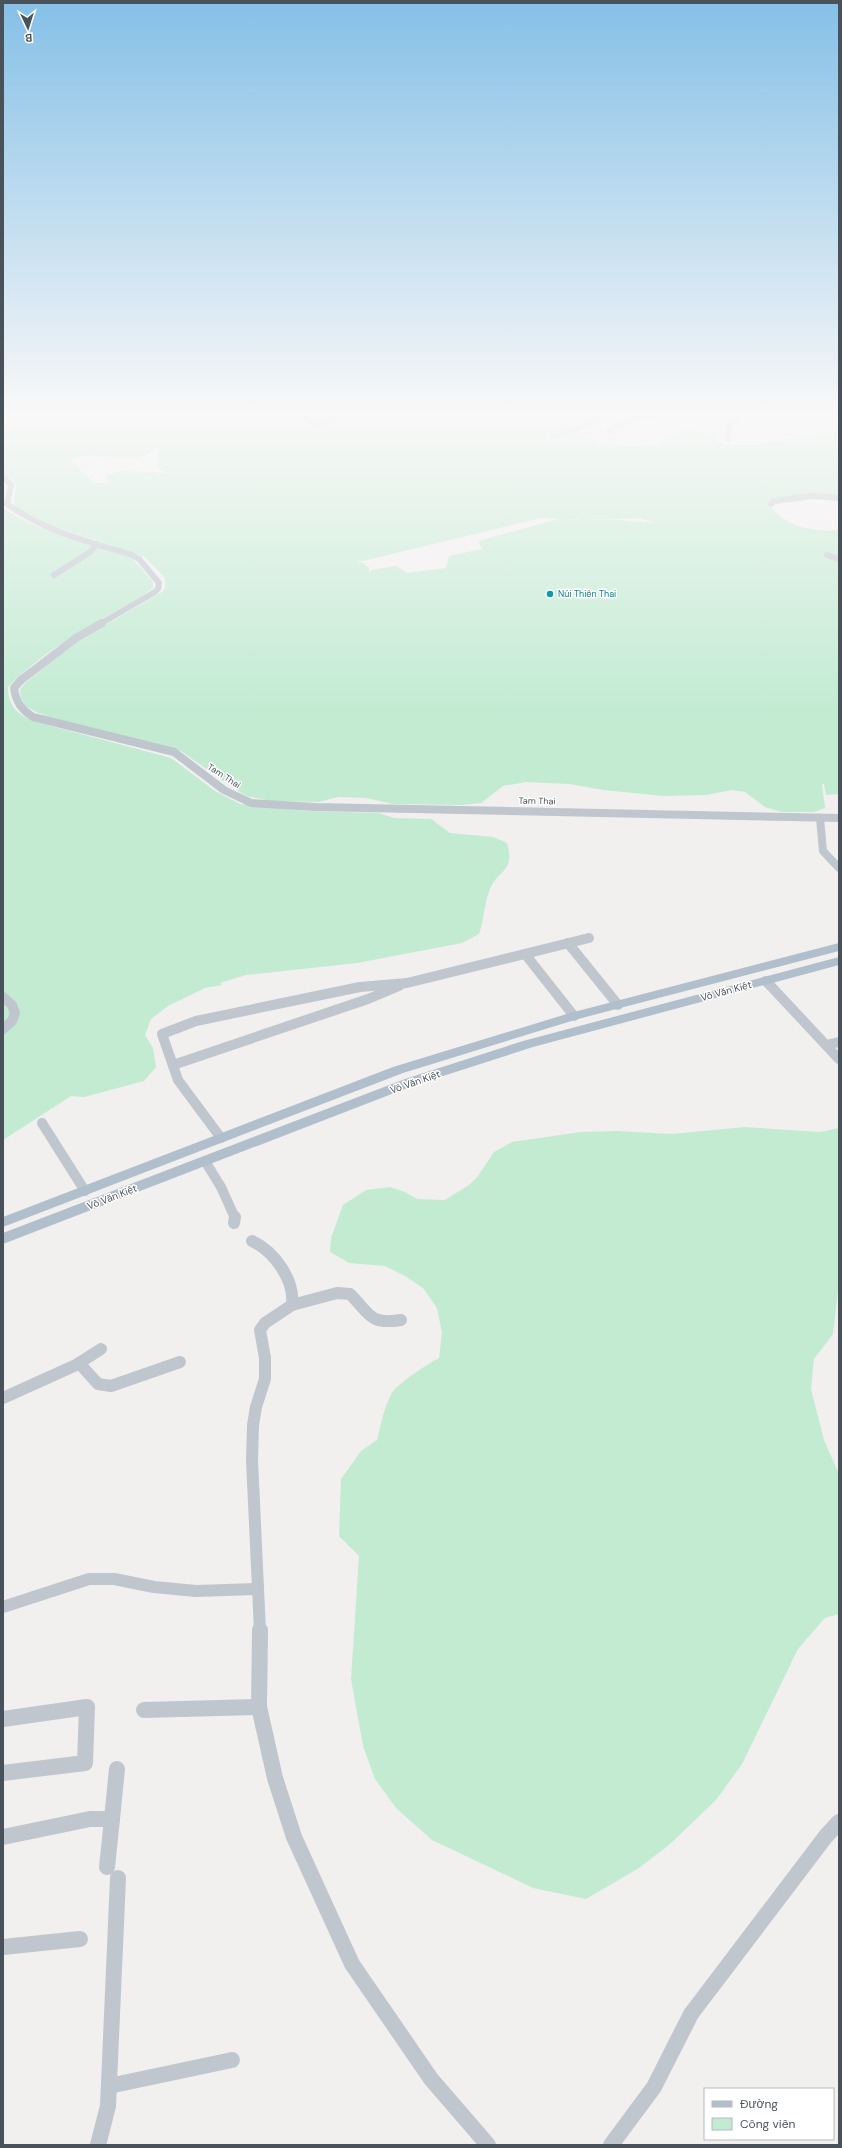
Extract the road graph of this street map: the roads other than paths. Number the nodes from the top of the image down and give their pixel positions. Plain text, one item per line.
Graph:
1 (16, 512) edge
2 (97, 544) junction
3 (827, 555) dead end
4 (839, 558) edge
5 (54, 575) dead end
6 (820, 818) junction
7 (839, 818) edge
8 (839, 868) edge
9 (589, 938) dead end
10 (568, 943) junction
11 (839, 947) edge
12 (525, 954) junction
13 (839, 961) edge
14 (766, 981) junction
15 (407, 983) junction
16 (3, 997) edge
17 (618, 1005) junction
18 (574, 1016) junction
19 (3, 1029) edge
20 (839, 1042) edge
21 (826, 1045) junction
22 (839, 1059) edge
23 (173, 1065) junction
24 (398, 1070) junction
25 (410, 1082) junction
26 (42, 1123) dead end
27 (221, 1138) junction
28 (205, 1161) junction
29 (144, 1168) junction
30 (154, 1181) junction
31 (85, 1191) junction
32 (3, 1222) edge
33 (234, 1223) dead end
34 (3, 1239) edge
35 (252, 1241) dead end
36 (292, 1305) junction
37 (401, 1320) dead end
38 (101, 1348) dead end
39 (180, 1362) dead end
40 (79, 1363) junction
41 (3, 1398) edge
42 (258, 1589) junction
43 (3, 1608) edge
44 (259, 1707) junction
45 (144, 1710) dead end
46 (3, 1719) edge
47 (117, 1769) dead end
48 (3, 1773) edge
49 (112, 1819) junction
50 (839, 1822) edge
51 (3, 1837) edge
52 (80, 1939) dead end
53 (3, 1947) edge
54 (232, 2060) dead end
55 (109, 2086) junction
56 (98, 2145) edge
57 (488, 2145) edge
58 (611, 2145) edge

1 - 2 street, Tam Thai
2 - 5 street
2 - 6 street, Tam Thai
3 - 4 street
6 - 7 street, Tam Thai
6 - 8 street
9 - 10 street
10 - 12 street
10 - 17 street
11 - 17 main road, Võ Văn Kiệt
12 - 15 street
12 - 18 street
13 - 14 main road, Võ Văn Kiệt
14 - 21 street
14 - 25 main road, Võ Văn Kiệt
15 - 23 street
15 - 23 street
16 - 19 street
17 - 18 main road, Võ Văn Kiệt
18 - 24 main road, Võ Văn Kiệt
20 - 21 street
21 - 22 street
23 - 27 street
24 - 25 main road
24 - 27 main road, Võ Văn Kiệt
25 - 28 main road, Võ Văn Kiệt
26 - 31 street
27 - 29 main road, Võ Văn Kiệt
28 - 30 main road, Võ Văn Kiệt
28 - 33 street
29 - 30 main road
29 - 31 main road, Võ Văn Kiệt
30 - 34 main road, Võ Văn Kiệt
31 - 32 main road, Võ Văn Kiệt
35 - 36 street
36 - 37 street
36 - 42 street
38 - 40 street
39 - 40 street
40 - 41 street
42 - 43 street
42 - 44 street
44 - 45 street
44 - 57 street
46 - 48 street
47 - 49 street
49 - 51 street
49 - 55 street
50 - 58 street
52 - 53 street
54 - 55 street
55 - 56 street

